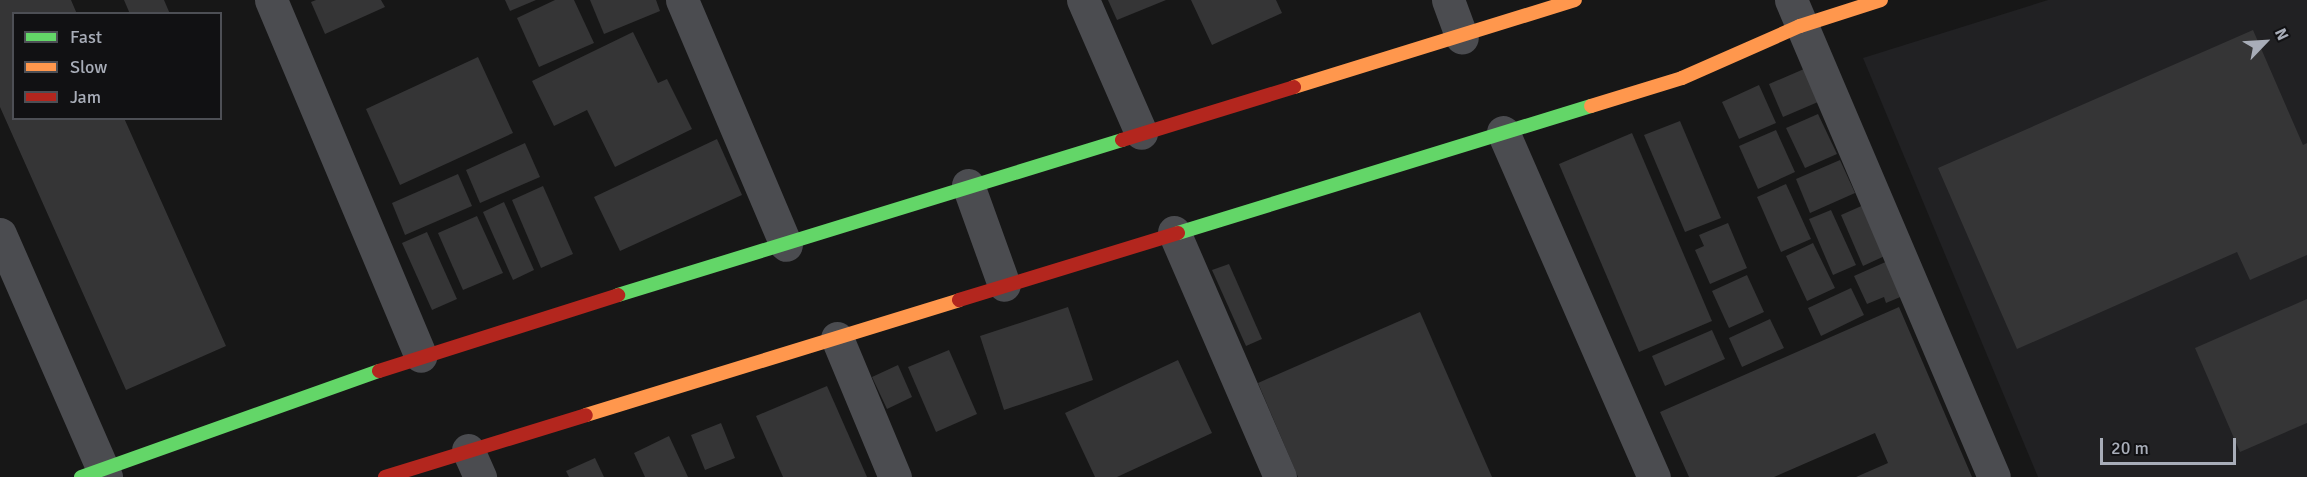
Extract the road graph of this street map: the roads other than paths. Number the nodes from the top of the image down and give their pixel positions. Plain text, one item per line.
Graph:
1 (271, 0) edge
2 (682, 0) edge
3 (1083, 0) edge
4 (1448, 0) edge
5 (1575, 0) edge
6 (1881, 0) edge
7 (1796, 13) edge
8 (1462, 38) junction
9 (1503, 132) junction
10 (1141, 133) junction
11 (968, 185) junction
12 (1174, 232) junction
13 (0, 234) edge
14 (786, 245) junction
15 (1004, 285) junction
16 (837, 339) junction
17 (421, 356) junction
18 (474, 464) edge
19 (96, 474) edge
20 (385, 477) edge
21 (895, 477) edge
22 (1280, 477) edge
23 (1654, 477) edge
24 (1994, 477) edge

1 - 17 street
2 - 14 street
3 - 10 street
4 - 8 street
5 - 8 street
6 - 7 street
7 - 9 street
7 - 24 street
8 - 10 street
9 - 12 street
9 - 23 street
10 - 11 street
11 - 14 street
11 - 15 street
12 - 15 street
12 - 22 street
13 - 19 street
14 - 17 street
15 - 16 street
16 - 18 street
16 - 21 street
17 - 19 street
18 - 20 street

